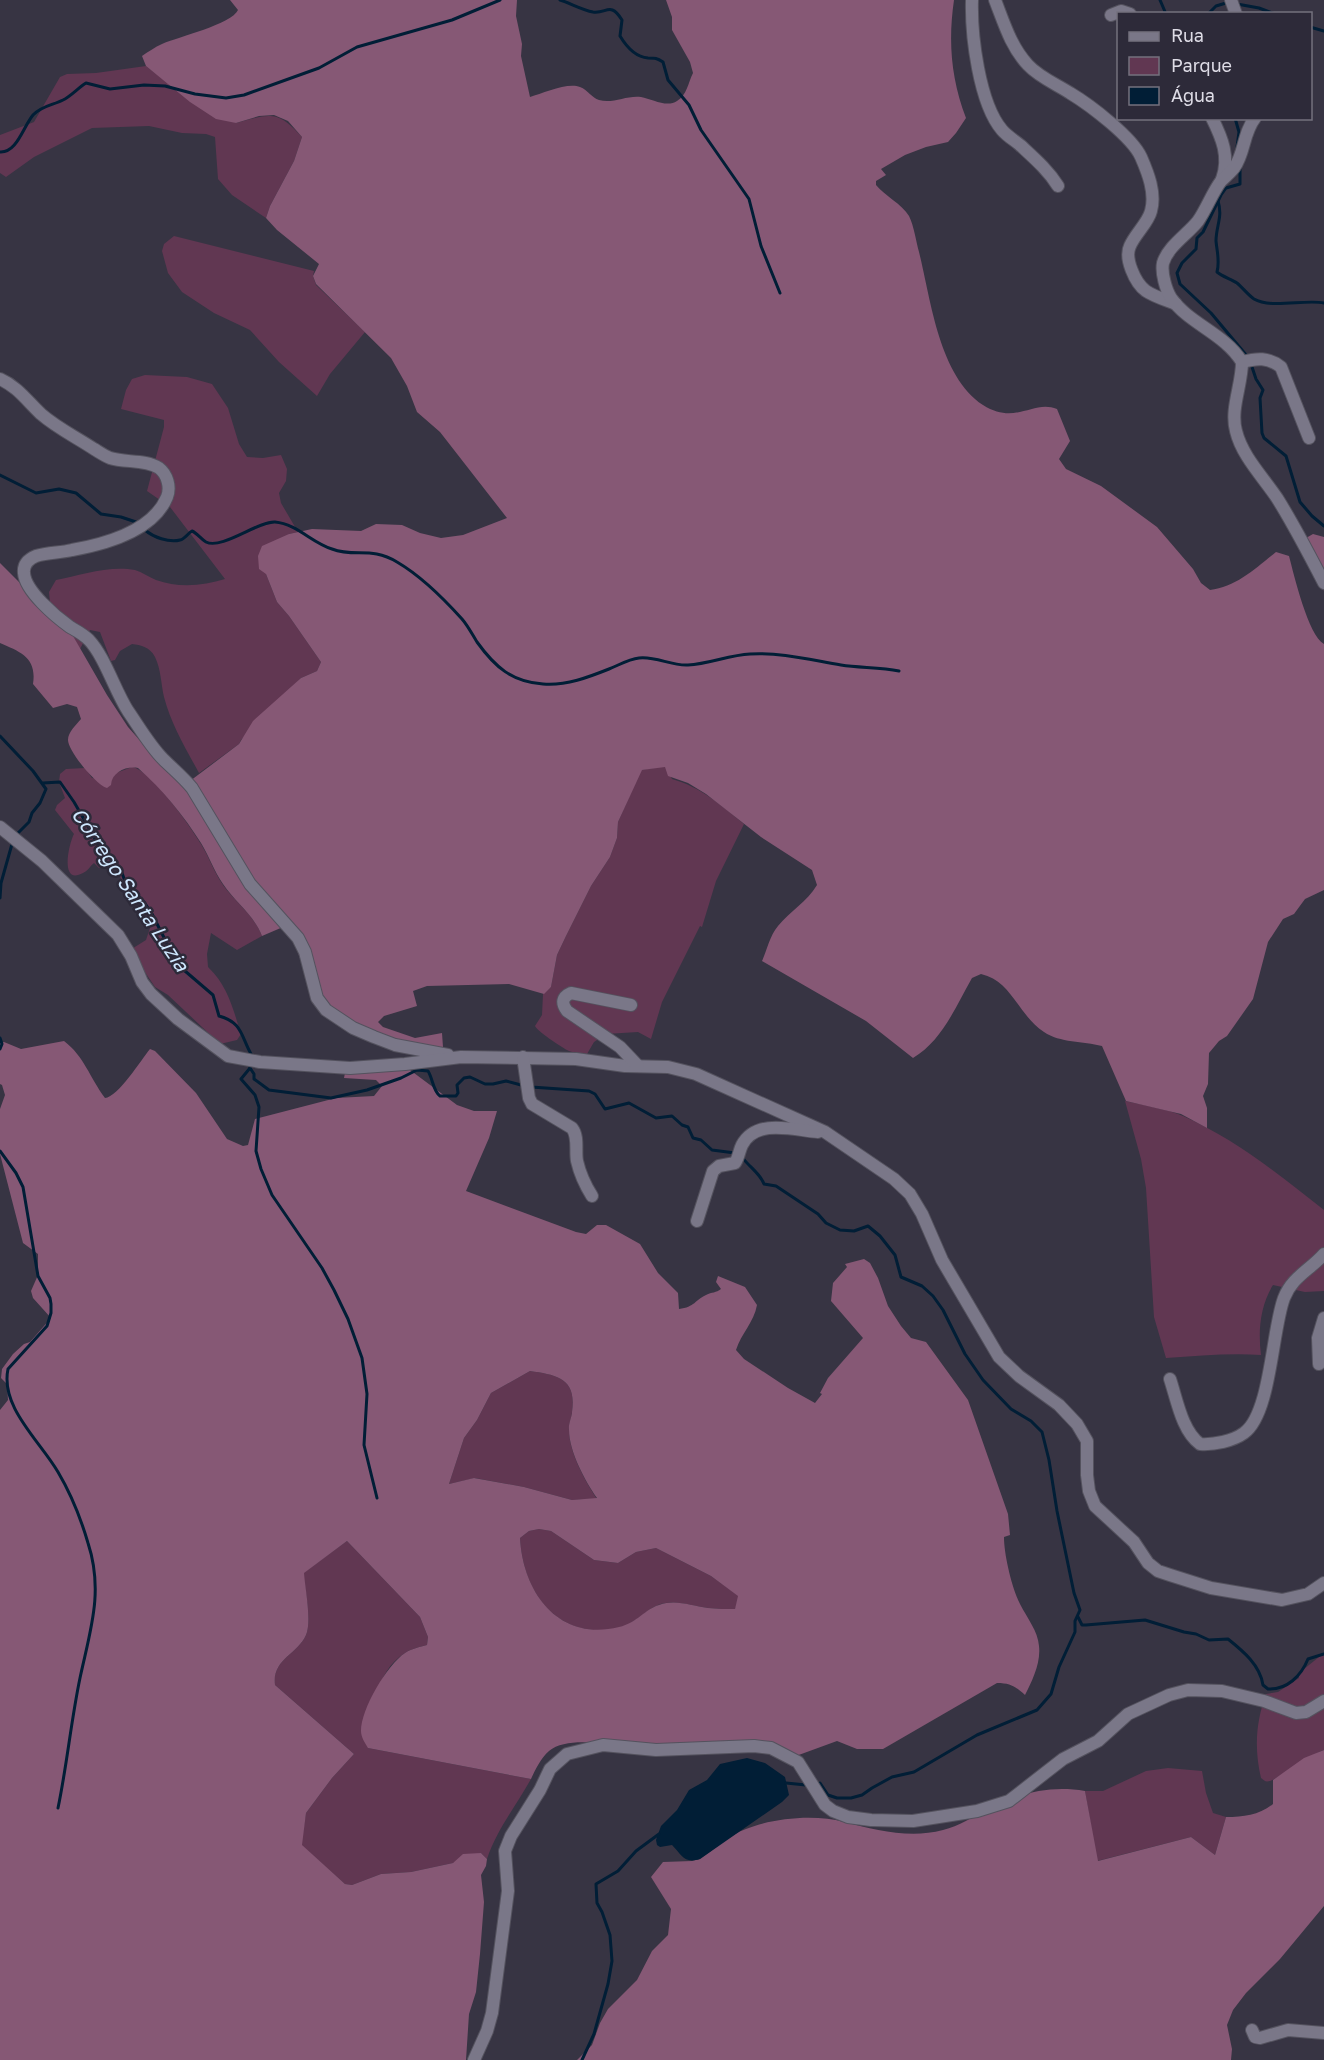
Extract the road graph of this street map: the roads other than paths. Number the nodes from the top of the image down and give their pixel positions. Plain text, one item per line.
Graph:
1 (972, 0) edge
2 (995, 0) edge
3 (1117, 13) edge
4 (1111, 15) dead end
5 (1213, 120) edge
6 (1254, 120) edge
7 (1222, 180) junction
8 (1058, 186) dead end
9 (1176, 304) junction
10 (1242, 362) junction
11 (0, 379) edge
12 (1309, 438) dead end
13 (1324, 583) edge
14 (0, 827) edge
15 (631, 1005) dead end
16 (461, 1057) junction
17 (523, 1058) junction
18 (638, 1066) junction
19 (825, 1132) junction
20 (592, 1196) dead end
21 (697, 1221) dead end
22 (1324, 1254) edge
23 (1324, 1317) edge
24 (1319, 1364) dead end
25 (1170, 1379) dead end
26 (1324, 1583) edge
27 (1324, 1701) edge
28 (1252, 2030) dead end
29 (1324, 2033) edge
30 (474, 2060) edge

1 - 8 street
2 - 9 street
3 - 4 street
5 - 7 street
6 - 7 street
7 - 9 street
9 - 10 street
10 - 12 street
10 - 13 street
11 - 16 street
14 - 16 street
15 - 18 street
16 - 17 street
17 - 18 street
17 - 20 street
18 - 19 street
19 - 21 street
19 - 26 street
22 - 25 street
23 - 24 street
27 - 30 street
28 - 29 street

